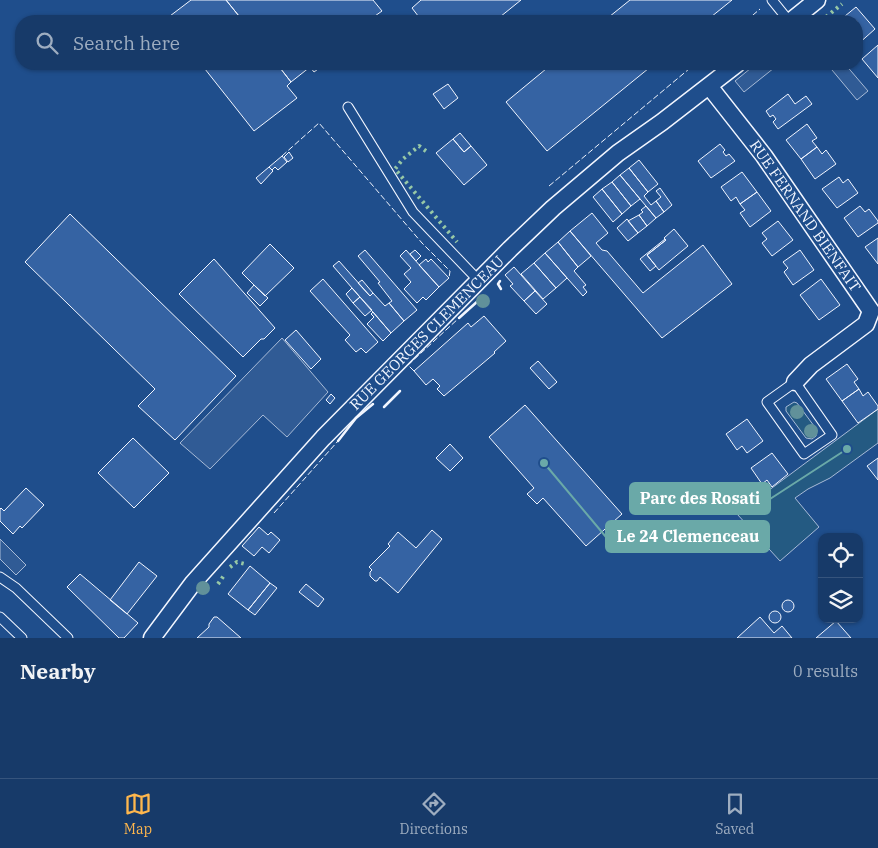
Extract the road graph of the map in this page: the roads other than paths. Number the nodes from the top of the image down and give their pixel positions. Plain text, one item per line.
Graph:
1 (772, 0) edge
2 (817, 0) edge
3 (785, 15) edge
4 (798, 15) edge
5 (729, 70) edge
6 (709, 86) junction
7 (348, 107) dead end
8 (479, 282) junction
9 (795, 382) junction
10 (0, 577) edge
11 (0, 617) edge
12 (22, 638) edge
13 (68, 638) edge
14 (152, 638) edge

1 - 3 lane
2 - 4 street
5 - 6 street, RUE GEORGES CLEMENCEAU
6 - 8 street, RUE GEORGES CLEMENCEAU
6 - 9 street, RUE FERNAND BIENFAIT
7 - 8 lane
8 - 14 street, RUE GEORGES CLEMENCEAU
9 - 9 lane
10 - 13 lane
11 - 12 lane

